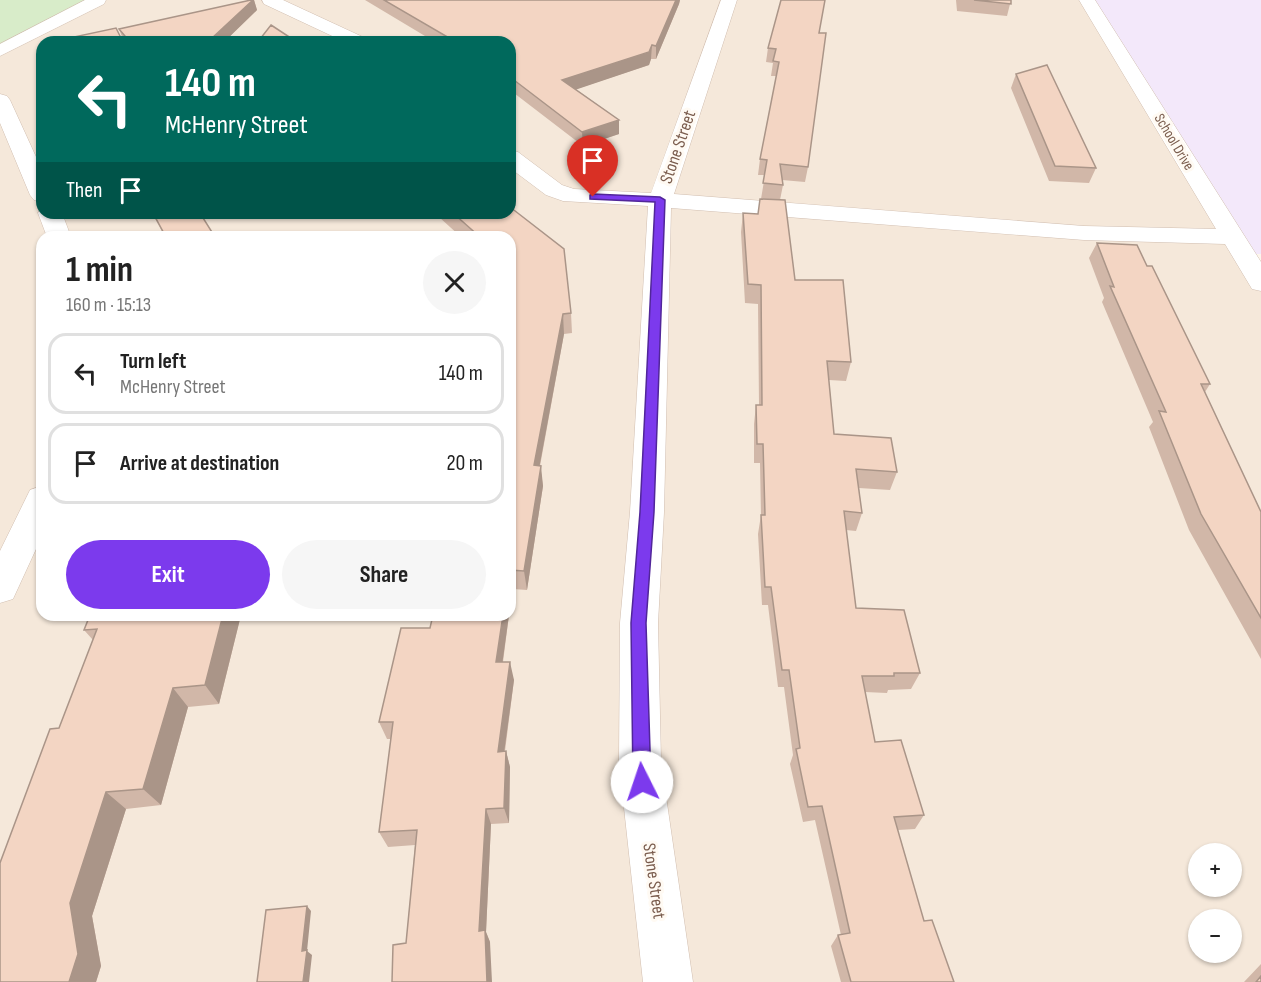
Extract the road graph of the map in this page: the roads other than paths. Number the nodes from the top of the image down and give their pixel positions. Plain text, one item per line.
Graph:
1 (98, 0) edge
2 (270, 0) edge
3 (729, 0) edge
4 (1087, 0) edge
5 (346, 36) edge
6 (0, 51) edge
7 (0, 100) edge
8 (516, 162) edge
9 (36, 181) edge
10 (660, 200) junction
11 (1246, 248) edge
12 (1261, 283) edge
13 (36, 512) edge
14 (0, 588) edge
15 (668, 982) edge

1 - 6 street
2 - 5 street
3 - 10 street, Stone Street
4 - 11 street, School Drive
7 - 9 street
8 - 10 street
10 - 11 street
10 - 15 street, Stone Street
11 - 12 street, School Drive
13 - 14 street

